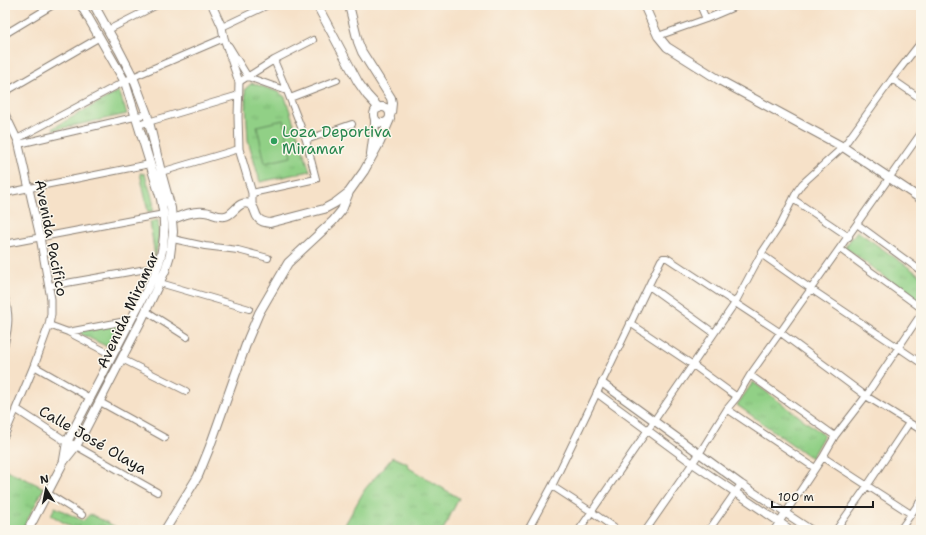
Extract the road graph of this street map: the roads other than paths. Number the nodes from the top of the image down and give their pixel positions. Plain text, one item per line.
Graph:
1 (53, 5) edge
2 (81, 5) edge
3 (94, 5) edge
4 (157, 5) edge
5 (212, 5) edge
6 (268, 5) edge
7 (317, 5) edge
8 (349, 5) edge
9 (644, 5) edge
10 (700, 5) edge
11 (738, 5) edge
12 (706, 19) junction
13 (222, 27) junction
14 (108, 30) junction
15 (5, 34) edge
16 (100, 36) junction
17 (658, 36) junction
18 (225, 39) junction
19 (313, 40) dead end
20 (921, 42) edge
21 (274, 60) junction
22 (133, 77) junction
23 (248, 77) junction
24 (892, 79) junction
25 (337, 80) dead end
26 (125, 82) junction
27 (239, 82) junction
28 (288, 91) junction
29 (386, 91) junction
30 (5, 92) edge
31 (367, 94) junction
32 (239, 95) junction
33 (290, 98) junction
34 (921, 99) edge
35 (381, 107) junction
36 (5, 114) edge
37 (390, 116) junction
38 (135, 117) junction
39 (375, 117) junction
40 (148, 118) junction
41 (352, 124) dead end
42 (138, 126) junction
43 (921, 133) edge
44 (306, 140) junction
45 (18, 141) junction
46 (843, 147) junction
47 (239, 149) junction
48 (370, 161) junction
49 (150, 164) junction
50 (161, 172) junction
51 (889, 178) junction
52 (29, 189) junction
53 (348, 192) junction
54 (252, 193) junction
55 (5, 194) edge
56 (793, 198) junction
57 (921, 199) edge
58 (252, 205) junction
59 (164, 214) junction
60 (173, 218) junction
61 (857, 224) junction
62 (40, 237) junction
63 (848, 237) junction
64 (173, 239) junction
65 (5, 244) edge
66 (840, 249) junction
67 (761, 254) junction
68 (268, 258) dead end
69 (158, 267) junction
70 (921, 272) edge
71 (160, 283) junction
72 (49, 286) junction
73 (648, 286) junction
74 (811, 290) junction
75 (5, 298) edge
76 (735, 303) junction
77 (921, 308) edge
78 (249, 309) dead end
79 (146, 311) junction
80 (921, 314) edge
81 (131, 320) junction
82 (630, 323) junction
83 (49, 325) junction
84 (68, 332) junction
85 (714, 333) junction
86 (781, 333) junction
87 (187, 337) dead end
88 (5, 343) edge
89 (899, 348) junction
90 (112, 355) junction
91 (122, 359) junction
92 (921, 363) edge
93 (693, 365) junction
94 (34, 366) junction
95 (750, 375) junction
96 (602, 383) junction
97 (186, 391) dead end
98 (597, 393) junction
99 (866, 396) junction
100 (737, 397) junction
101 (90, 398) junction
102 (100, 402) junction
103 (727, 409) junction
104 (16, 410) junction
105 (654, 421) junction
106 (909, 422) junction
107 (648, 430) junction
108 (921, 430) edge
109 (5, 435) edge
110 (835, 436) junction
111 (165, 438) dead end
112 (67, 442) junction
113 (76, 446) junction
114 (699, 454) junction
115 (823, 457) junction
116 (64, 461) junction
117 (692, 463) junction
118 (816, 468) junction
119 (741, 484) junction
120 (552, 486) junction
121 (867, 486) junction
122 (157, 492) dead end
123 (735, 492) junction
124 (47, 493) junction
125 (921, 500) edge
126 (592, 512) junction
127 (785, 513) junction
128 (911, 514) junction
129 (82, 515) dead end
130 (779, 522) junction
131 (904, 529) edge
132 (28, 530) edge
133 (165, 530) edge
134 (528, 530) edge
135 (579, 530) edge
136 (617, 530) edge
137 (646, 530) edge
138 (709, 530) edge
139 (774, 530) edge
140 (791, 530) edge
141 (811, 530) edge
142 (836, 530) edge

1 - 15 street
2 - 16 main road, Avenida Miramar
3 - 14 main road, Avenida Miramar
4 - 14 street
5 - 13 street
6 - 13 street
7 - 31 main road
8 - 29 main road
9 - 17 main road
10 - 12 street
11 - 12 street
12 - 17 street
13 - 18 street
14 - 22 main road, Avenida Miramar
16 - 26 main road, Avenida Miramar
16 - 30 street
17 - 46 main road
18 - 22 street
18 - 23 street
18 - 27 street
19 - 21 street
20 - 24 street
21 - 23 street
21 - 28 street
22 - 26 street
22 - 40 main road, Avenida Miramar
23 - 27 street
23 - 28 street
24 - 34 street
24 - 46 street
25 - 33 street
26 - 38 main road, Avenida Miramar
26 - 45 street
27 - 32 street
28 - 33 street
29 - 35 main road
29 - 37 main road
31 - 35 main road
31 - 39 main road
32 - 40 street
32 - 47 street
33 - 44 street
35 - 37 main road
35 - 39 main road
36 - 45 street, Avenida Pacifico
37 - 39 main road
37 - 48 main road
38 - 40 street
38 - 42 main road, Avenida Miramar
38 - 45 street
39 - 48 main road
40 - 42 street
40 - 50 main road, Avenida Miramar
41 - 44 street
42 - 49 main road, Avenida Miramar
43 - 51 street
44 - 54 street
45 - 52 street, Avenida Pacifico
46 - 51 main road
46 - 56 street
47 - 50 street
47 - 54 street
48 - 53 main road
49 - 52 street
49 - 59 main road, Avenida Miramar
50 - 60 main road, Avenida Miramar
51 - 57 main road
51 - 61 street
52 - 55 street
52 - 62 street, Avenida Pacifico
53 - 58 main road
53 - 133 main road
54 - 58 street
56 - 63 street
56 - 67 street
58 - 60 main road
59 - 62 street
59 - 69 main road, Avenida Miramar
60 - 64 main road, Avenida Miramar
61 - 63 street
61 - 70 street
62 - 65 street
62 - 72 street, Avenida Pacifico
63 - 66 street
64 - 68 street
64 - 71 main road, Avenida Miramar
66 - 74 street
66 - 77 street
67 - 74 street
67 - 76 street
69 - 72 street
69 - 81 main road, Avenida Miramar
71 - 78 street
71 - 79 main road, Avenida Miramar
72 - 83 street, Avenida Pacifico
73 - 76 street
73 - 82 street
73 - 85 street
74 - 86 street
74 - 89 street
75 - 88 street
76 - 85 street
76 - 86 street
79 - 87 street
79 - 91 main road, Avenida Miramar
80 - 89 street
81 - 84 street
81 - 90 main road, Avenida Miramar
82 - 93 street
82 - 96 street
83 - 84 street
83 - 94 street, Avenida Pacifico
84 - 90 street
85 - 93 street
86 - 95 street
86 - 99 street
89 - 92 street
89 - 99 street
90 - 101 main road, Avenida Miramar
91 - 97 street
91 - 102 main road, Avenida Miramar
93 - 100 street
93 - 105 street
94 - 101 street
94 - 104 street, Avenida Pacifico
95 - 100 street
95 - 110 street
96 - 98 street
96 - 105 street
98 - 107 street
98 - 120 street
99 - 106 street
99 - 110 street
100 - 103 street
101 - 112 main road, Avenida Miramar
102 - 111 street
102 - 113 main road, Avenida Miramar
103 - 114 street
103 - 118 street
104 - 109 street, Avenida Pacifico
104 - 112 street, Calle José Olaya
105 - 107 street
105 - 114 street
106 - 108 street
106 - 121 street
107 - 117 street
107 - 126 street
110 - 115 street
112 - 113 street, Calle José Olaya
112 - 116 main road, Avenida Miramar
113 - 116 main road, Avenida Miramar
113 - 122 street, Calle José Olaya
114 - 117 street
114 - 119 street
115 - 118 street
115 - 121 street
116 - 124 main road, Avenida Miramar
117 - 123 street
117 - 137 street
118 - 127 street
119 - 123 street
119 - 127 street
120 - 126 street
120 - 134 street
121 - 128 street
121 - 142 street
123 - 130 street
123 - 138 street
124 - 129 street
124 - 132 main road, Avenida Miramar
125 - 128 street
126 - 135 street
126 - 136 street
127 - 130 street
127 - 141 street
128 - 131 street
130 - 139 street
130 - 140 street

